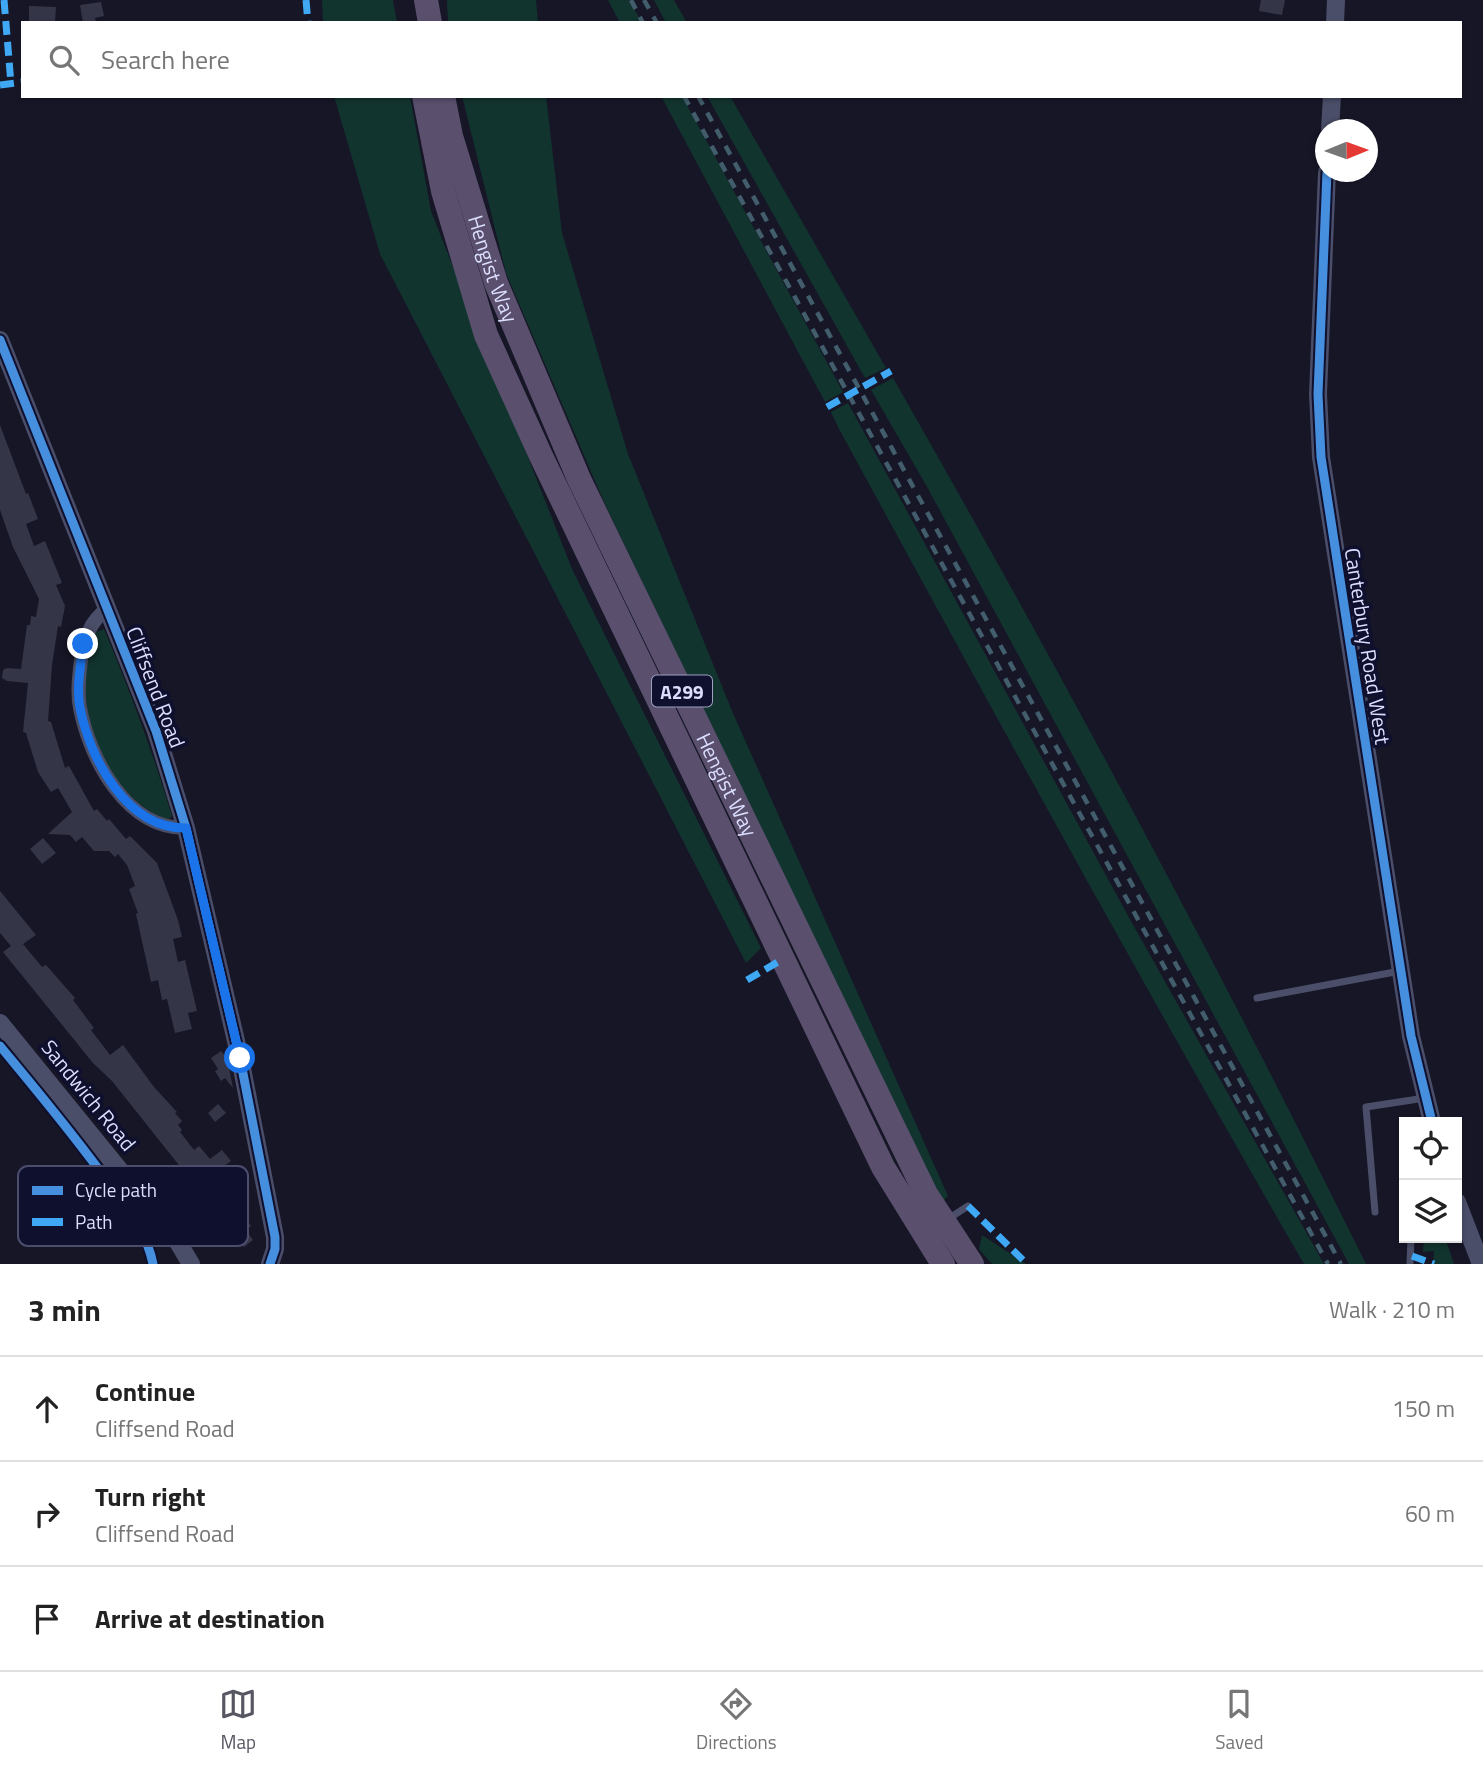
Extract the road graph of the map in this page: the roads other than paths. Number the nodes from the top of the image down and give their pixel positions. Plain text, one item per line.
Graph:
1 (409, 0) edge
2 (426, 0) edge
3 (1336, 0) edge
4 (412, 21) edge
5 (430, 21) edge
6 (1335, 21) edge
7 (424, 98) edge
8 (443, 98) edge
9 (1332, 98) edge
10 (1331, 119) edge
11 (1326, 182) edge
12 (0, 340) edge
13 (107, 610) junction
14 (186, 828) junction
15 (1400, 971) junction
16 (1257, 998) dead end
17 (0, 1023) edge
18 (1426, 1098) junction
19 (1431, 1117) edge
20 (116, 1166) edge
21 (968, 1206) dead end
22 (1375, 1212) dead end
23 (1462, 1215) edge
24 (944, 1223) junction
25 (1411, 1243) edge
26 (180, 1246) edge
27 (191, 1264) edge
28 (270, 1264) edge
29 (943, 1264) edge
30 (972, 1264) edge
31 (1410, 1264) edge
32 (1481, 1264) edge

1 - 4 highway
2 - 5 highway
3 - 6 street
7 - 29 highway, Hengist Way / A299
8 - 24 highway, Hengist Way / A299
9 - 10 street
11 - 15 street, Canterbury Road West
12 - 13 street, Cliffsend Road
13 - 14 street, Cliffsend Road
13 - 14 street, Cliffsend Road
14 - 28 street, Cliffsend Road
15 - 16 lane
15 - 18 street, Canterbury Road West
17 - 20 street, Sandwich Road
18 - 19 street, Canterbury Road West
18 - 22 lane
21 - 24 lane
23 - 32 street
24 - 30 highway, Hengist Way / A299
25 - 31 lane
26 - 27 street, Sandwich Road

